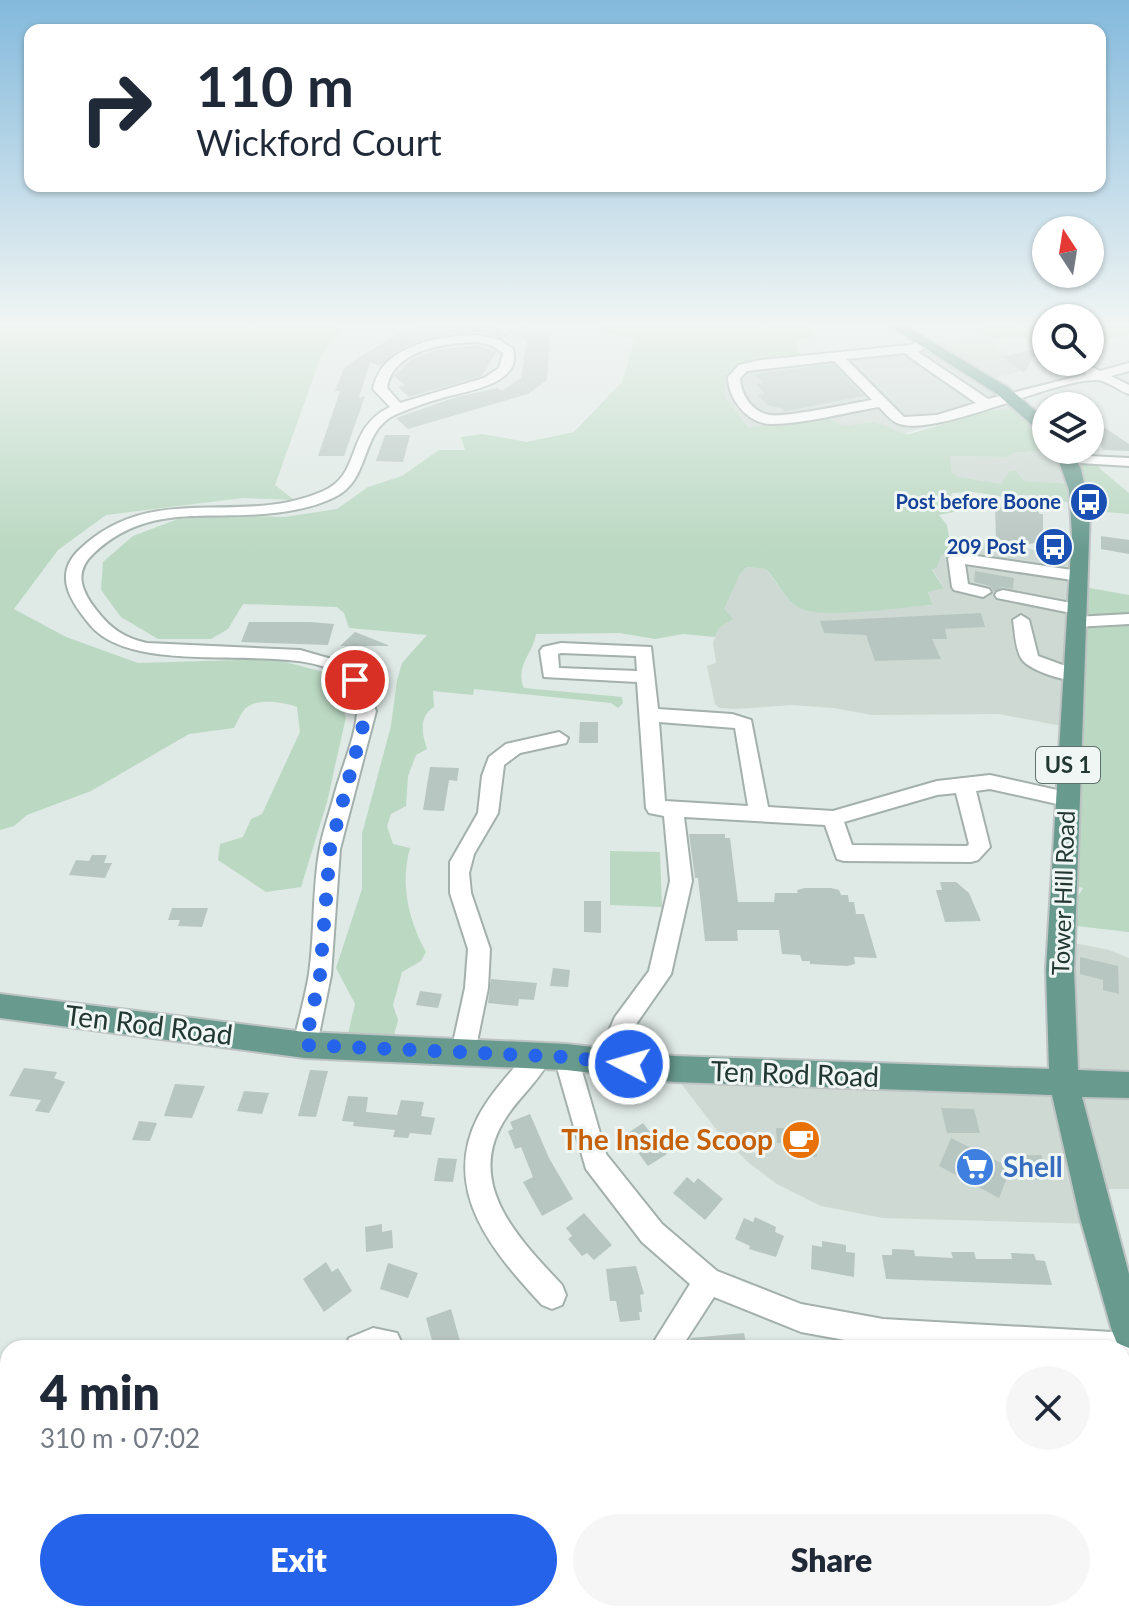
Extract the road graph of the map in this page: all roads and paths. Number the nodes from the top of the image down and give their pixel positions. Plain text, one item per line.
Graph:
1 (389, 399) edge
2 (432, 399) edge
3 (740, 399) edge
4 (880, 399) edge
5 (978, 399) edge
6 (1003, 399) edge
7 (1012, 399) edge
8 (883, 402) junction
9 (985, 403) junction
10 (399, 409) junction
11 (1032, 417) edge
12 (1104, 459) edge
13 (1129, 462) edge
14 (1070, 464) edge
15 (1079, 576) junction
16 (983, 592) dead end
17 (1003, 595) dead end
18 (1075, 615) junction
19 (1129, 619) edge
20 (1021, 620) dead end
21 (1073, 675) junction
22 (646, 677) junction
23 (647, 715) junction
24 (559, 738) dead end
25 (964, 784) junction
26 (1066, 799) junction
27 (673, 808) junction
28 (759, 812) junction
29 (833, 818) junction
30 (0, 1006) edge
31 (305, 1045) junction
32 (463, 1052) junction
33 (552, 1057) junction
34 (607, 1062) junction
35 (1064, 1084) junction
36 (1129, 1085) edge
37 (708, 1281) junction
38 (552, 1295) dead end
39 (1129, 1331) edge
40 (669, 1340) edge
41 (1006, 1340) edge

1 - 10 street
2 - 10 street
3 - 8 street
4 - 8 street
5 - 9 street
6 - 9 street
7 - 11 main road
8 - 9 street
10 - 31 street
12 - 13 street
14 - 15 main road, Tower Hill Road / US 1
15 - 16 street
15 - 18 main road, Tower Hill Road / US 1
17 - 18 street
18 - 19 street
18 - 21 main road, Tower Hill Road / US 1
20 - 21 street
21 - 26 main road, Tower Hill Road / US 1
22 - 22 street
22 - 23 street
23 - 27 street
23 - 28 street
24 - 32 street
25 - 26 street
25 - 29 street
25 - 29 street
26 - 35 main road, Tower Hill Road / US 1
27 - 28 street
27 - 34 street
28 - 29 street
30 - 31 main road, Ten Rod Road
31 - 32 main road, Ten Rod Road
32 - 33 main road, Ten Rod Road
33 - 34 main road, Ten Rod Road
33 - 37 street
33 - 38 street
34 - 35 main road, Ten Rod Road
35 - 36 main road, Ten Rod Road
35 - 39 main road, Tower Hill Road / US 1
37 - 40 street
37 - 41 street

